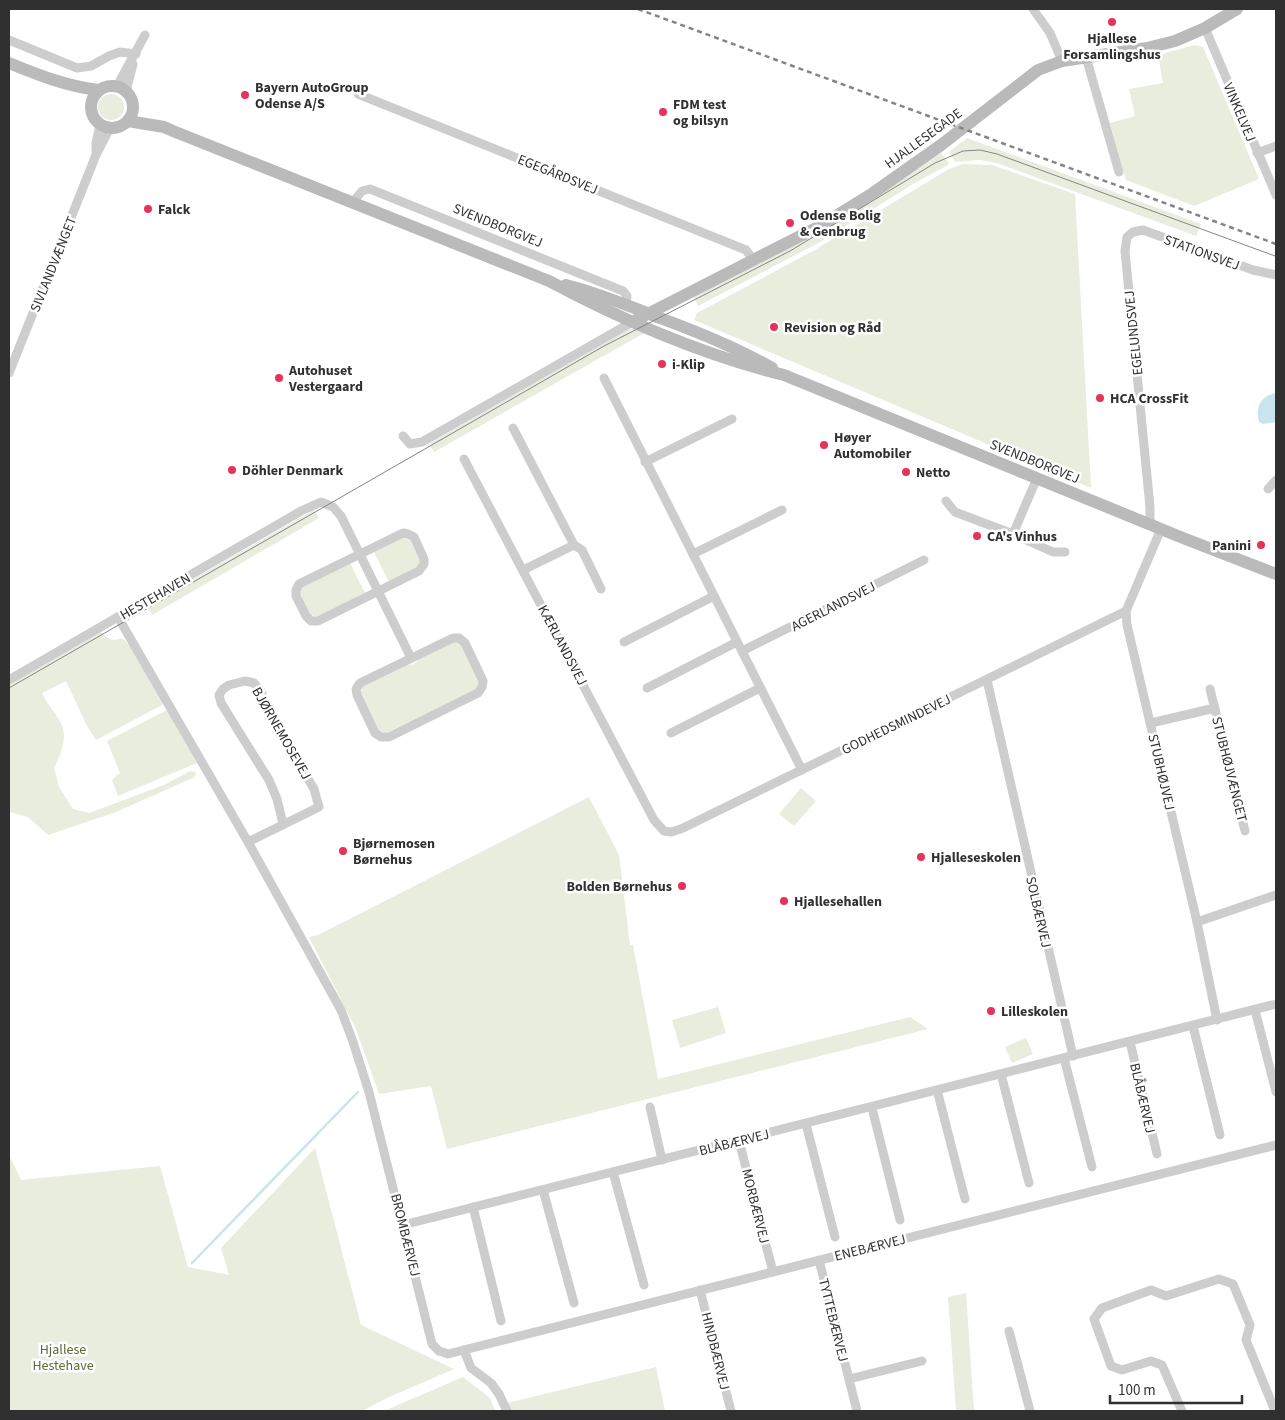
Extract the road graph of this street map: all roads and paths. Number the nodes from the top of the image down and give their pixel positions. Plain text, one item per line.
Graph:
1 (1033, 9) edge
2 (1237, 9) edge
3 (1205, 28) junction
4 (146, 35) dead end
5 (9, 40) edge
6 (136, 54) junction
7 (1086, 56) junction
8 (1062, 61) junction
9 (9, 63) edge
10 (51, 80) junction
11 (121, 88) junction
12 (98, 90) junction
13 (358, 94) dead end
14 (90, 106) junction
15 (134, 108) junction
16 (128, 121) junction
17 (105, 126) junction
18 (164, 127) junction
19 (1276, 146) edge
20 (1257, 153) junction
21 (1119, 172) dead end
22 (1276, 195) edge
23 (353, 202) junction
24 (1130, 234) joint
25 (754, 261) junction
26 (1276, 275) edge
27 (549, 281) junction
28 (626, 304) junction
29 (650, 314) junction
30 (634, 321) junction
31 (9, 373) edge
32 (784, 375) junction
33 (604, 378) dead end
34 (732, 419) dead end
35 (513, 428) dead end
36 (403, 436) dead end
37 (464, 459) dead end
38 (645, 462) junction
39 (1037, 478) junction
40 (1276, 480) edge
41 (1268, 489) dead end
42 (946, 501) dead end
43 (782, 510) dead end
44 (1155, 526) junction
45 (1013, 534) junction
46 (574, 545) junction
47 (1065, 552) dead end
48 (361, 554) junction
49 (693, 554) junction
50 (924, 560) dead end
51 (523, 570) junction
52 (1276, 574) edge
53 (601, 589) dead end
54 (379, 591) junction
55 (714, 596) junction
56 (1126, 611) junction
57 (118, 617) junction
58 (624, 642) dead end
59 (737, 642) junction
60 (742, 651) junction
61 (411, 658) junction
62 (9, 680) edge
63 (987, 680) junction
64 (647, 688) dead end
65 (760, 688) junction
66 (1210, 689) dead end
67 (1215, 708) junction
68 (1151, 723) junction
69 (671, 733) dead end
70 (802, 770) junction
71 (283, 824) junction
72 (1245, 830) dead end
73 (664, 831) joint
74 (248, 842) junction
75 (1276, 895) edge
76 (1198, 922) junction
77 (1276, 1004) edge
78 (1255, 1010) junction
79 (1217, 1020) junction
80 (1193, 1026) junction
81 (1130, 1042) junction
82 (1069, 1057) junction
83 (1001, 1074) junction
84 (937, 1090) junction
85 (1276, 1092) edge
86 (650, 1107) dead end
87 (872, 1108) junction
88 (806, 1124) junction
89 (1220, 1135) dead end
90 (739, 1141) junction
91 (1276, 1145) edge
92 (1157, 1154) dead end
93 (662, 1160) junction
94 (1092, 1167) dead end
95 (613, 1172) junction
96 (1029, 1184) dead end
97 (543, 1190) junction
98 (965, 1200) dead end
99 (473, 1207) junction
100 (900, 1220) dead end
101 (403, 1225) junction
102 (835, 1237) dead end
103 (819, 1260) junction
104 (773, 1272) junction
105 (644, 1285) dead end
106 (700, 1290) junction
107 (574, 1303) dead end
108 (501, 1321) dead end
109 (1009, 1331) dead end
110 (464, 1350) junction
111 (922, 1360) dead end
112 (849, 1379) junction
113 (507, 1411) edge
114 (731, 1411) edge
115 (857, 1411) edge
116 (1030, 1411) edge
117 (1182, 1411) edge
118 (1276, 1411) edge

1 - 8 street
2 - 3 main road, HJALLESEGADE
3 - 7 main road, HJALLESEGADE
3 - 20 street, VINKELVEJ
4 - 6 street
5 - 6 street
6 - 11 street
7 - 8 main road, HJALLESEGADE
7 - 21 street
8 - 25 main road, HJALLESEGADE
9 - 10 main road
10 - 12 main road
10 - 14 main road
11 - 12 main road
11 - 15 main road
12 - 14 main road
13 - 25 street, EGEGÅRDSVEJ
14 - 17 main road
15 - 16 main road
15 - 18 main road, SVENDBORGVEJ
16 - 17 main road
16 - 18 main road, SVENDBORGVEJ
17 - 31 street, SIVLANDVÆNGET
18 - 23 main road, SVENDBORGVEJ
19 - 20 street
20 - 22 street, VINKELVEJ
23 - 27 main road, SVENDBORGVEJ
23 - 28 street, SVENDBORGVEJ
24 - 26 street, STATIONSVEJ
24 - 44 street, EGELUNDSVEJ
25 - 29 main road, HJALLESEGADE
27 - 28 main road, SVENDBORGVEJ
27 - 30 main road, SVENDBORGVEJ
28 - 29 main road, SVENDBORGVEJ
29 - 30 main road, HJALLESEGADE
29 - 32 main road, SVENDBORGVEJ
30 - 32 main road, SVENDBORGVEJ
30 - 36 street
32 - 39 main road, SVENDBORGVEJ
33 - 38 street
34 - 38 street
35 - 46 street
37 - 51 street, KÆRLANDSVEJ
38 - 49 street
39 - 44 main road, SVENDBORGVEJ
39 - 45 street
40 - 41 street
42 - 45 street
43 - 49 street
44 - 52 main road, SVENDBORGVEJ
44 - 56 street
45 - 47 street
46 - 51 street
46 - 53 street
48 - 54 street, HESTEHAVEN
48 - 54 street
48 - 54 street
48 - 57 street, HESTEHAVEN
49 - 55 street
50 - 60 street, AGERLANDSVEJ
51 - 73 street, KÆRLANDSVEJ
54 - 61 street, HESTEHAVEN
55 - 58 street
55 - 59 street
56 - 63 street, GODHEDSMINDEVEJ
56 - 68 street, STUBHØJVEJ
57 - 62 street, HESTEHAVEN
57 - 74 street
59 - 60 street
59 - 64 street
60 - 65 street
61 - 61 street
63 - 70 street, GODHEDSMINDEVEJ
63 - 82 street, SOLBÆRVEJ
65 - 69 street
65 - 70 street
66 - 67 street, STUBHØJVÆNGET
67 - 68 street, STUBHØJVÆNGET
67 - 72 street, STUBHØJVÆNGET
68 - 76 street, STUBHØJVEJ
70 - 73 street, GODHEDSMINDEVEJ
71 - 71 street, BJØRNEMOSEVEJ
71 - 74 street, BJØRNEMOSEVEJ
74 - 101 street, BROMBÆRVEJ
75 - 76 street
76 - 79 street, STUBHØJVEJ
77 - 78 street, BLÅBÆRVEJ
78 - 79 street, BLÅBÆRVEJ
78 - 85 street
79 - 80 street, BLÅBÆRVEJ
80 - 81 street, BLÅBÆRVEJ
80 - 89 street
81 - 82 street, BLÅBÆRVEJ
81 - 92 street, BLÅBÆRVEJ
82 - 83 street, BLÅBÆRVEJ
82 - 94 street
83 - 84 street, BLÅBÆRVEJ
83 - 96 street
84 - 87 street, BLÅBÆRVEJ
84 - 98 street
86 - 93 street
87 - 88 street, BLÅBÆRVEJ
87 - 100 street
88 - 90 street, BLÅBÆRVEJ
88 - 102 street
90 - 93 street, BLÅBÆRVEJ
90 - 104 street, MORBÆRVEJ
91 - 103 street, ENEBÆRVEJ
93 - 95 street, BLÅBÆRVEJ
95 - 97 street, BLÅBÆRVEJ
95 - 105 street
97 - 99 street, BLÅBÆRVEJ
97 - 107 street
99 - 101 street, BLÅBÆRVEJ
99 - 108 street
101 - 110 street, BROMBÆRVEJ
103 - 104 street, ENEBÆRVEJ
103 - 112 street, TYTTEBÆRVEJ
104 - 106 street, ENEBÆRVEJ
106 - 110 street, ENEBÆRVEJ
106 - 114 street, HINDBÆRVEJ
109 - 116 street
110 - 113 street
111 - 112 street, TYTTEBÆRVEJ
112 - 115 street, TYTTEBÆRVEJ
117 - 118 street

